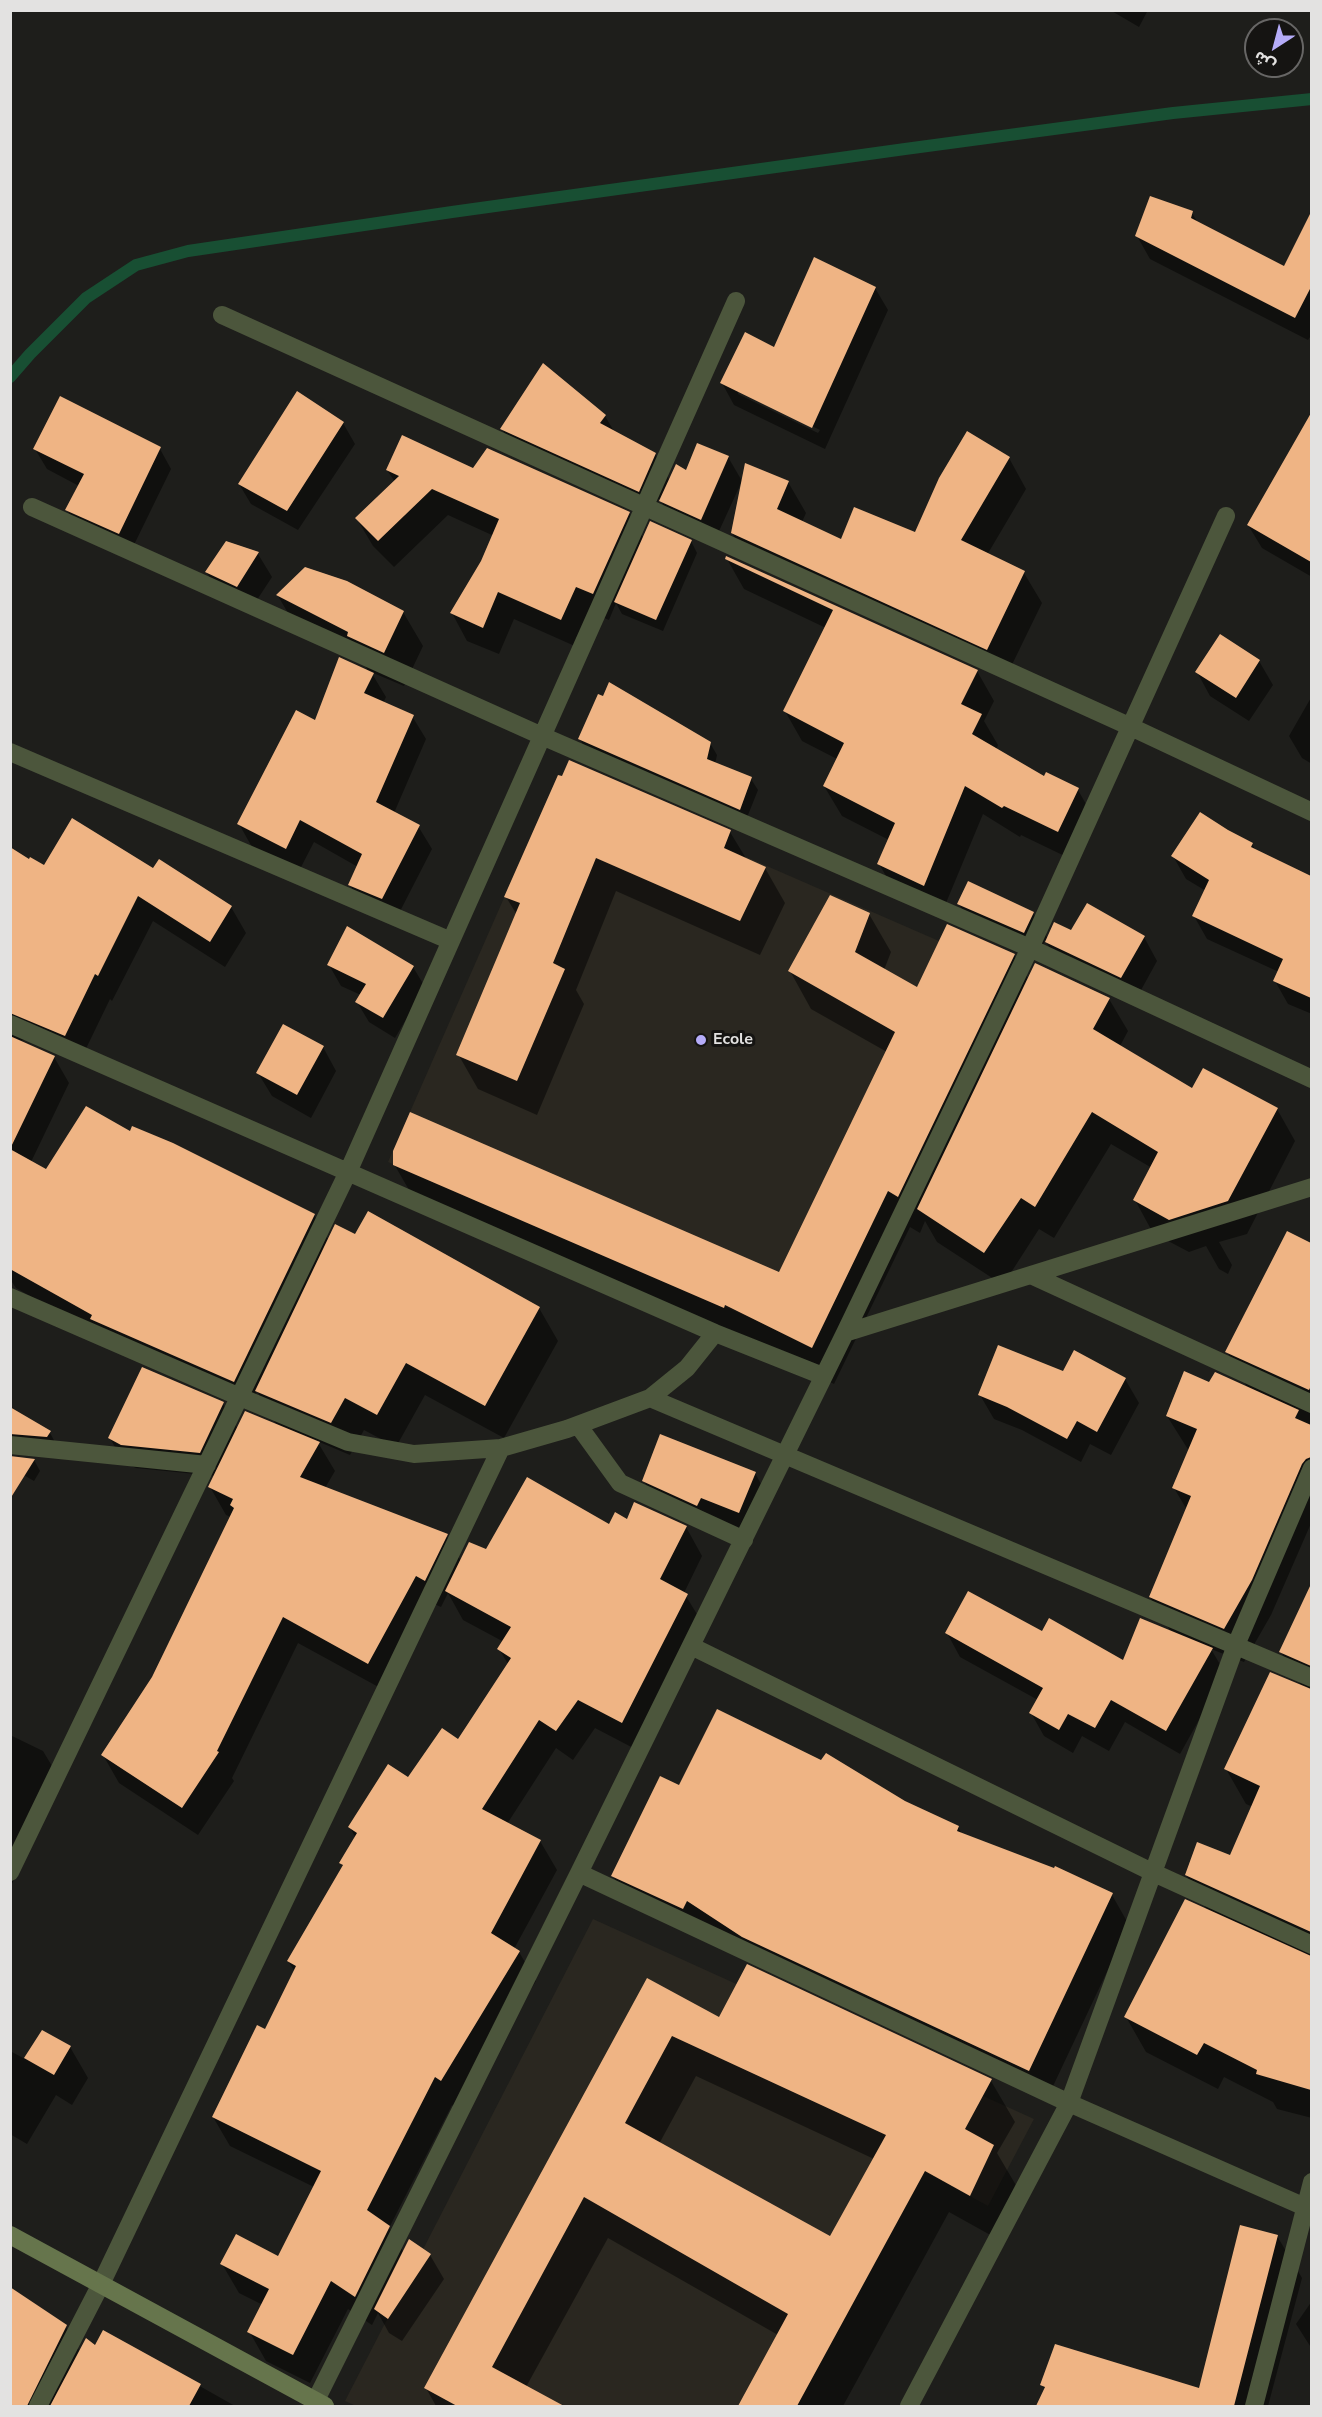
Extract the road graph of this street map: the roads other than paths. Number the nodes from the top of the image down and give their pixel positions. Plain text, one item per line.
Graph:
1 (736, 301) dead end
2 (222, 315) dead end
3 (32, 507) dead end
4 (644, 508) junction
5 (1226, 516) dead end
6 (1131, 726) junction
7 (542, 736) junction
8 (10, 752) edge
9 (1311, 812) edge
10 (451, 941) junction
11 (1030, 948) junction
12 (10, 1024) edge
13 (1311, 1079) edge
14 (348, 1172) junction
15 (1311, 1187) edge
16 (1031, 1275) junction
17 (10, 1297) edge
18 (715, 1333) junction
19 (845, 1333) junction
20 (823, 1376) junction
21 (240, 1397) junction
22 (650, 1398) junction
23 (1311, 1404) edge
24 (578, 1425) junction
25 (10, 1445) edge
26 (501, 1448) junction
27 (785, 1456) junction
28 (207, 1465) junction
29 (1311, 1468) edge
30 (744, 1540) junction
31 (1236, 1645) junction
32 (691, 1646) junction
33 (1311, 1678) edge
34 (10, 1872) edge
35 (1154, 1873) junction
36 (579, 1874) junction
37 (1311, 1945) edge
38 (1069, 2103) junction
39 (1311, 2182) edge
40 (1305, 2207) junction
41 (10, 2235) edge
42 (101, 2284) junction
43 (318, 2405) edge
44 (38, 2406) edge
45 (909, 2406) edge
46 (1254, 2406) edge

1 - 4 street
2 - 4 street
3 - 7 street
4 - 6 street
4 - 7 street
5 - 6 street
6 - 9 street
6 - 11 street
7 - 10 street
7 - 11 street
8 - 10 street
10 - 14 street
11 - 13 street
11 - 19 street
12 - 14 street
14 - 18 street
14 - 21 street
15 - 16 street
16 - 19 street
16 - 23 street
17 - 21 street
18 - 20 street
18 - 22 street
19 - 20 street
20 - 27 street
21 - 26 street
21 - 28 street
22 - 24 street
22 - 27 street
24 - 26 street
24 - 30 street
25 - 28 street
26 - 42 street
27 - 30 street
27 - 31 street
28 - 34 street
29 - 31 street
30 - 32 street
31 - 33 street
31 - 35 street
32 - 35 street
32 - 36 street
35 - 37 street
35 - 38 street
36 - 38 street
36 - 43 street
38 - 40 street
38 - 45 street
39 - 40 street
40 - 46 street
41 - 42 street
42 - 43 street
42 - 44 street

